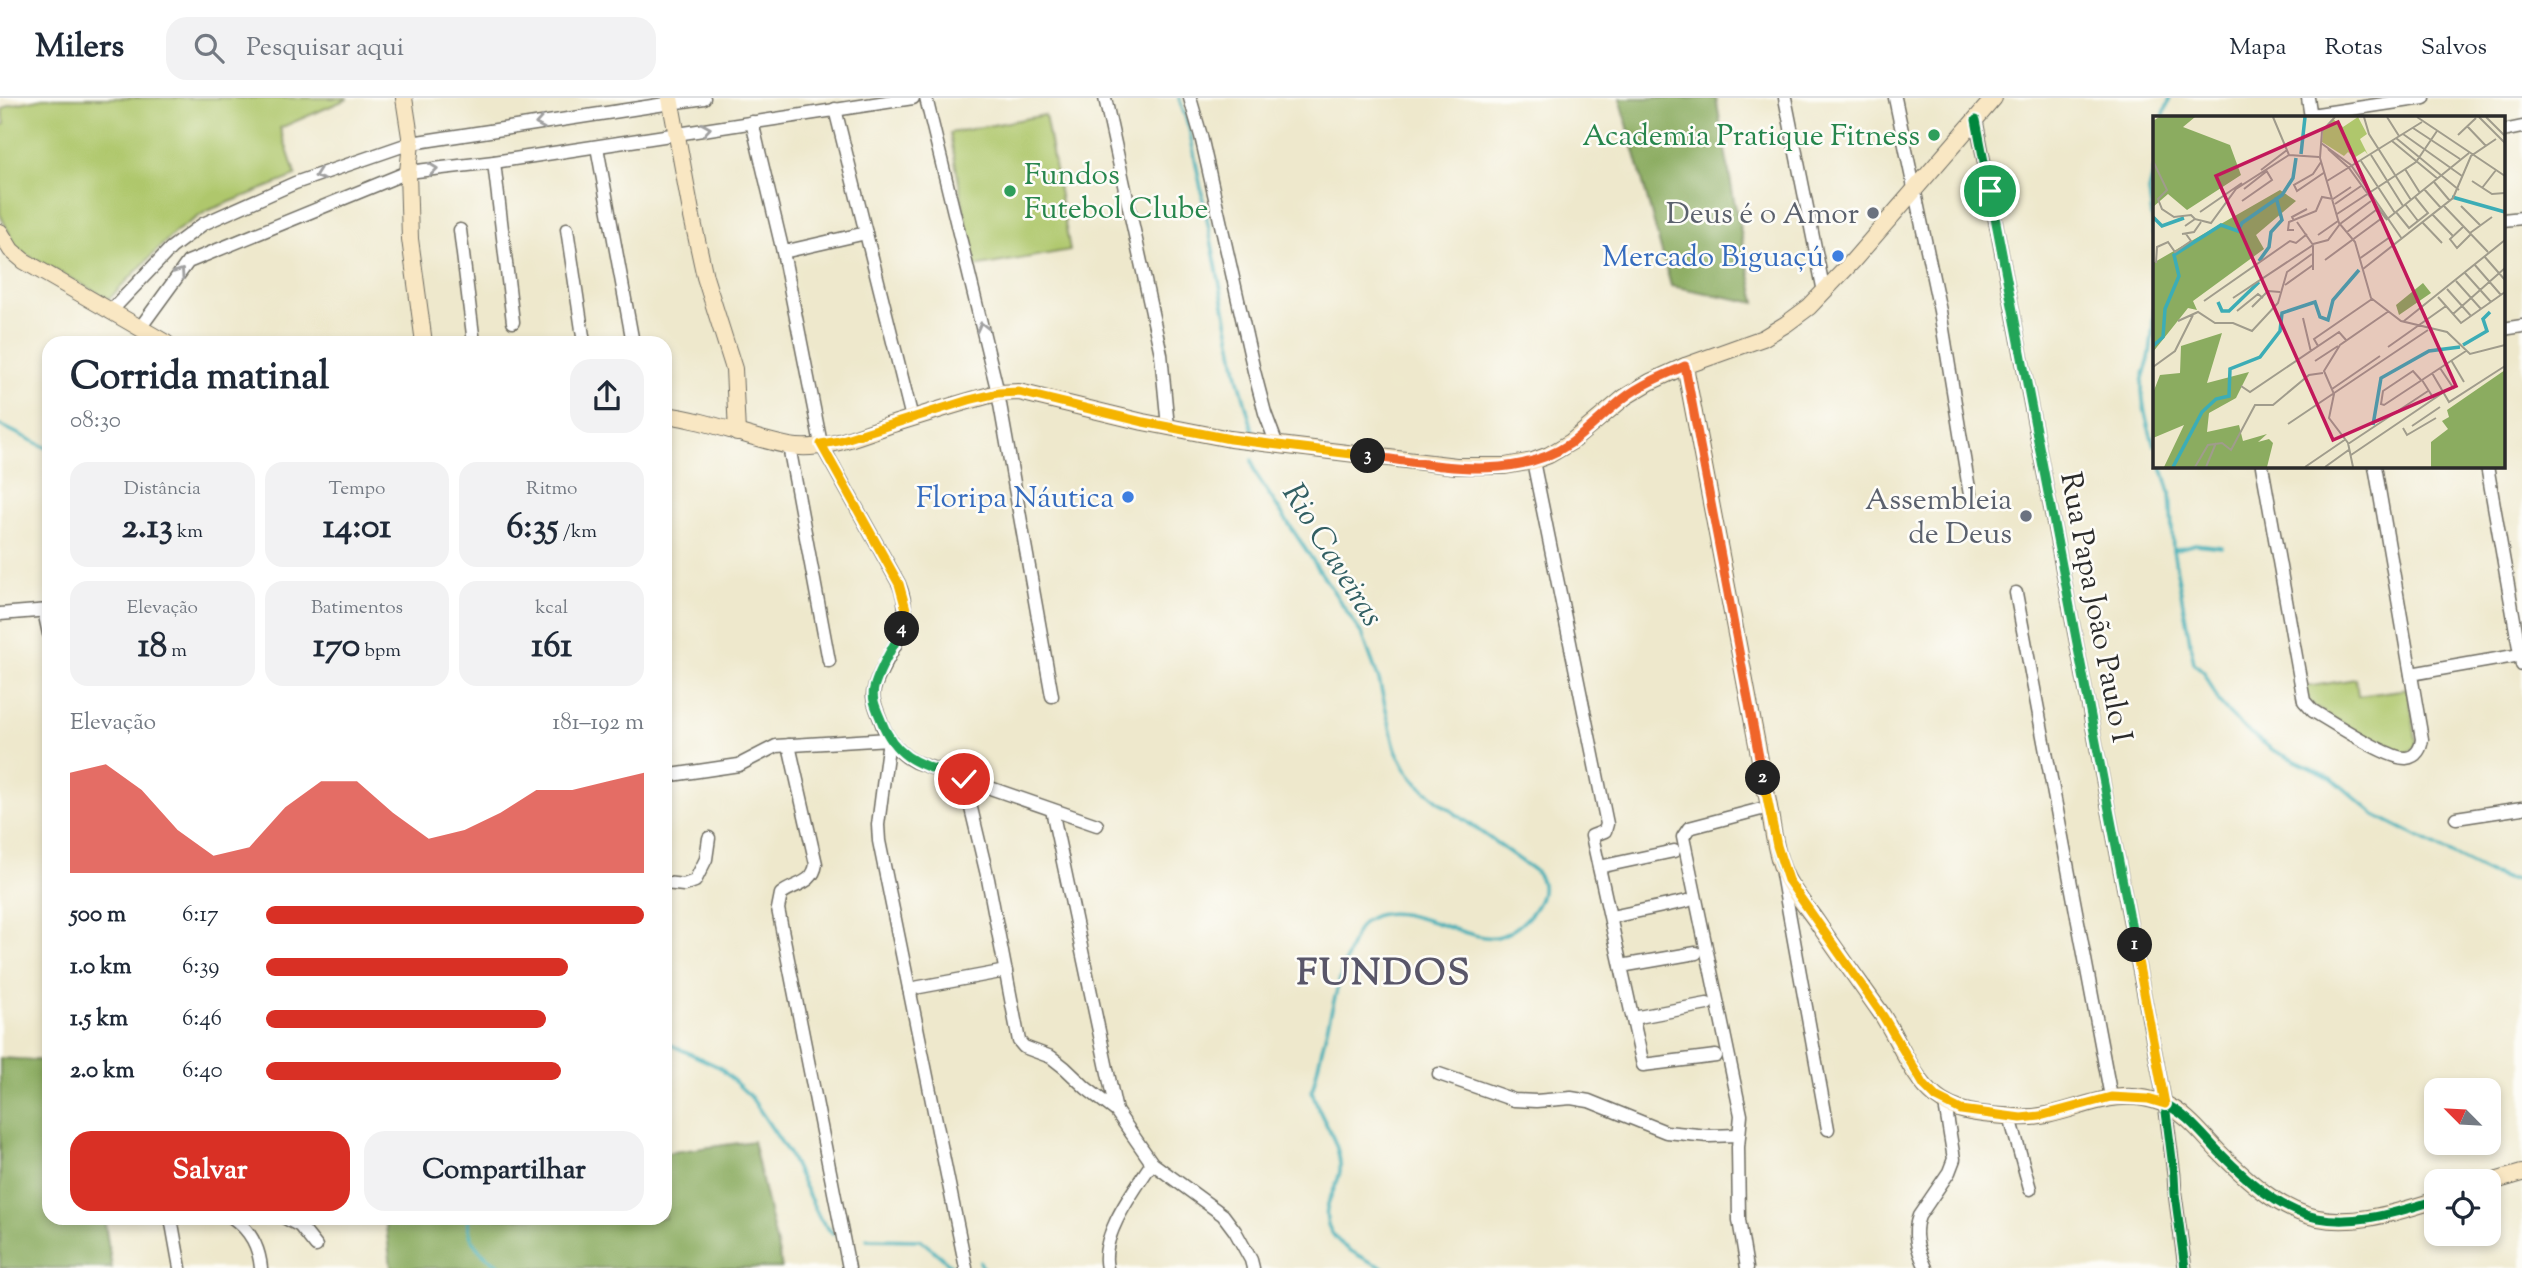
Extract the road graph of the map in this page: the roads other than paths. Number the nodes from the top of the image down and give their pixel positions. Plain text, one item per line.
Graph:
1 (404, 98) edge
2 (704, 98) edge
3 (913, 98) edge
4 (926, 98) edge
5 (1105, 98) edge
6 (1190, 98) edge
7 (1786, 98) edge
8 (1895, 98) edge
9 (1994, 98) edge
10 (2308, 98) edge
11 (2424, 98) edge
12 (671, 101) edge
13 (835, 110) junction
14 (2311, 116) edge
15 (1976, 120) junction
16 (752, 122) junction
17 (2522, 127) edge
18 (2504, 131) edge
19 (676, 134) junction
20 (411, 143) junction
21 (597, 147) junction
22 (494, 162) junction
23 (408, 172) junction
24 (1914, 191) junction
25 (2522, 218) edge
26 (2504, 220) edge
27 (566, 229) dead end
28 (460, 230) dead end
29 (0, 232) edge
30 (866, 233) junction
31 (783, 251) junction
32 (1824, 292) junction
33 (110, 312) junction
34 (513, 322) dead end
35 (2522, 326) edge
36 (140, 328) junction
37 (2504, 328) edge
38 (154, 336) edge
39 (423, 336) edge
40 (473, 336) edge
41 (583, 336) edge
42 (632, 336) edge
43 (1685, 366) junction
44 (998, 393) junction
45 (672, 416) edge
46 (912, 418) junction
47 (1168, 427) junction
48 (737, 433) junction
49 (821, 444) junction
50 (1278, 445) junction
51 (789, 446) junction
52 (1533, 461) junction
53 (2262, 467) edge
54 (2375, 467) edge
55 (2487, 467) edge
56 (1971, 501) dead end
57 (2015, 593) dead end
58 (42, 610) edge
59 (0, 614) edge
60 (2521, 660) edge
61 (829, 661) dead end
62 (2411, 674) junction
63 (1052, 696) dead end
64 (889, 739) junction
65 (789, 745) junction
66 (672, 775) edge
67 (964, 779) junction
68 (1769, 807) junction
69 (2522, 808) edge
70 (1052, 810) junction
71 (2456, 818) dead end
72 (1097, 825) dead end
73 (709, 838) dead end
74 (1674, 851) dead end
75 (1780, 860) junction
76 (1599, 867) junction
77 (672, 883) edge
78 (1687, 901) dead end
79 (1611, 917) junction
80 (1696, 953) dead end
81 (1621, 966) junction
82 (1006, 971) junction
83 (909, 989) junction
84 (1707, 1004) dead end
85 (1633, 1018) junction
86 (1716, 1056) dead end
87 (1439, 1074) dead end
88 (2111, 1097) junction
89 (1945, 1104) junction
90 (2165, 1104) junction
91 (1116, 1111) junction
92 (2010, 1117) junction
93 (1828, 1129) dead end
94 (1738, 1135) junction
95 (1152, 1163) junction
96 (2522, 1172) edge
97 (2501, 1179) edge
98 (2030, 1189) dead end
99 (2424, 1204) edge
100 (172, 1225) edge
101 (241, 1225) edge
102 (298, 1225) edge
103 (316, 1246) dead end
104 (180, 1268) edge
105 (261, 1268) edge
106 (849, 1268) edge
107 (966, 1268) edge
108 (1107, 1268) edge
109 (1253, 1268) edge
110 (1747, 1268) edge
111 (1926, 1268) edge
112 (2185, 1268) edge

1 - 20 street
2 - 12 street
3 - 13 street
44 -> 4 street
5 - 47 street
6 - 50 street
7 - 32 street
8 - 24 street
9 - 15 street
10 - 14 street
11 - 14 street
12 - 19 street
12 -> 20 street
13 - 16 street
13 - 30 street
15 - 24 street
15 - 90 street, Rua Papa João Paulo I
19 -> 16 street
16 - 31 street
17 - 18 street
19 - 21 street
19 - 48 street
20 - 23 street
20 -> 33 street
21 - 22 street
21 - 42 street
23 -> 22 street
22 - 34 street
36 -> 23 street
23 - 39 street
24 - 32 street
24 - 56 street
25 - 26 street
27 - 41 street
28 - 40 street
29 - 33 street
30 - 31 street
30 - 46 street
31 - 49 street
32 - 43 street
33 - 36 street
35 - 37 street
36 - 38 street
43 - 52 street
43 - 68 street
44 - 46 street
44 - 47 street
44 - 63 street
45 - 48 street
46 - 49 street
47 - 50 street
48 - 51 street
49 - 51 street
49 - 64 street
50 - 52 street
51 - 61 street
52 - 76 street
53 - 62 street
54 - 62 street
55 - 60 street
57 - 88 street
58 - 59 street
60 - 62 street
64 - 65 street
64 - 67 street
64 - 83 street
65 - 66 street
65 - 106 street
67 - 70 street
67 - 82 street
68 - 75 street
68 - 94 street
69 - 71 street
70 - 72 street
70 - 91 street
73 - 77 street
74 - 76 street
75 - 89 street
75 - 93 street
76 - 79 street
78 - 79 street
79 - 81 street
80 - 81 street
81 - 85 street
82 - 83 street
82 - 91 street
83 - 107 street
84 - 85 street
85 - 86 street
87 - 94 street
88 - 90 street
88 - 92 street
89 - 92 street
89 - 111 street
90 - 99 street
90 - 112 street, Rua Papa João Paulo I
91 - 95 street
92 - 98 street
94 - 110 street
95 - 108 street
95 - 109 street
96 - 97 street
100 - 104 street
101 - 105 street
102 - 103 street

